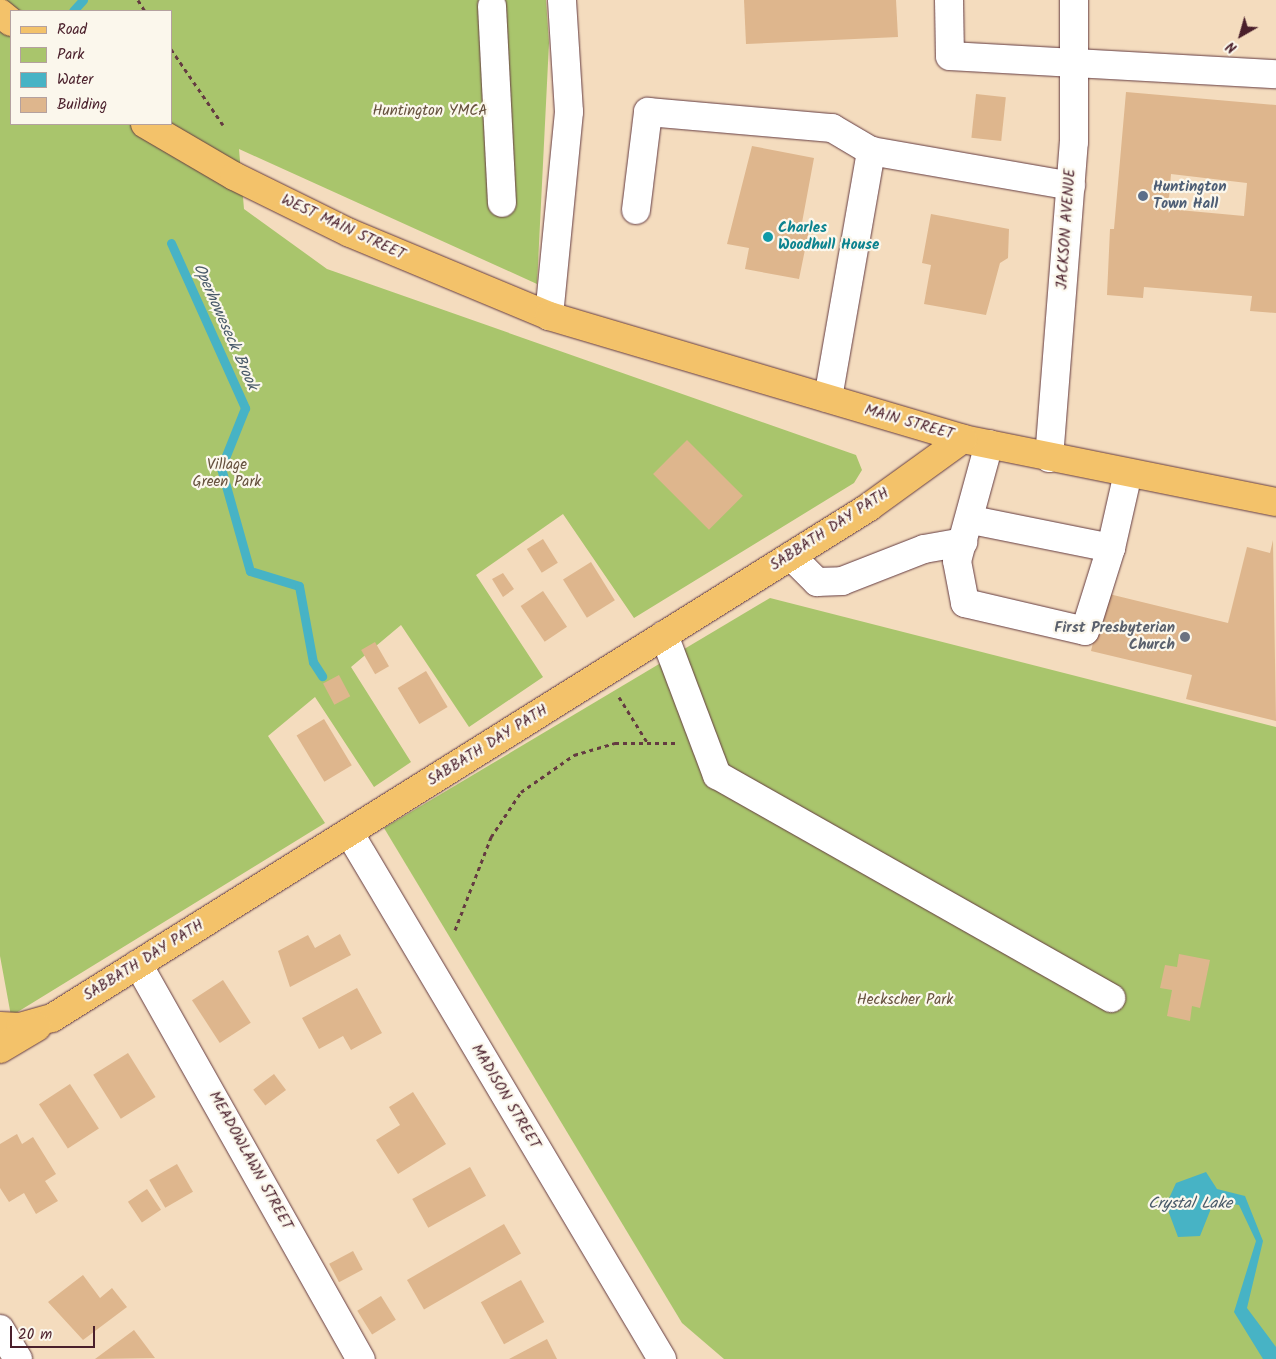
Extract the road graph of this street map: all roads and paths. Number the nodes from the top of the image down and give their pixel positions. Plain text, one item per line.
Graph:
1 (562, 0) edge
2 (949, 0) edge
3 (1074, 0) edge
4 (492, 6) dead end
5 (0, 13) edge
6 (10, 21) edge
7 (172, 50) edge
8 (1074, 64) junction
9 (1276, 74) edge
10 (147, 125) edge
11 (223, 125) dead end
12 (871, 151) junction
13 (1071, 186) junction
14 (502, 203) dead end
15 (636, 210) dead end
16 (549, 316) junction
17 (828, 398) junction
18 (963, 439) junction
19 (989, 444) junction
20 (1049, 458) junction
21 (1128, 473) junction
22 (1276, 502) edge
23 (967, 531) junction
24 (1111, 548) junction
25 (791, 556) junction
26 (664, 635) junction
27 (621, 699) dead end
28 (705, 742) junction
29 (648, 743) junction
30 (350, 834) junction
31 (455, 930) dead end
32 (138, 964) junction
33 (1111, 998) dead end
34 (52, 1018) junction
35 (0, 1026) edge
36 (0, 1049) edge
37 (0, 1329) edge
38 (657, 1358) edge
39 (18, 1359) edge
40 (362, 1359) edge

1 - 16 street
2 - 8 street
3 - 8 street, JACKSON AVENUE
4 - 14 street
5 - 6 main road
7 - 11 path
8 - 9 street
8 - 13 street, JACKSON AVENUE
10 - 16 main road, WEST MAIN STREET
12 - 13 street
12 - 15 street
12 - 17 street
13 - 20 street, JACKSON AVENUE
16 - 17 main road, MAIN STREET
17 - 18 main road, MAIN STREET
18 - 19 main road, MAIN STREET
18 - 25 main road, SABBATH DAY PATH
19 - 20 main road, MAIN STREET
19 - 23 street
20 - 21 main road, MAIN STREET
21 - 22 main road, MAIN STREET
21 - 24 street
23 - 24 street
23 - 24 street
23 - 25 street
25 - 26 main road, SABBATH DAY PATH
26 - 28 street
26 - 30 main road, SABBATH DAY PATH
27 - 29 path
28 - 29 path
28 - 33 street
29 - 31 path
30 - 32 main road, SABBATH DAY PATH
30 - 38 street, MADISON STREET
32 - 34 main road, SABBATH DAY PATH
32 - 40 street, MEADOWLAWN STREET
34 - 35 main road, SABBATH DAY PATH
34 - 36 main road
37 - 39 street

